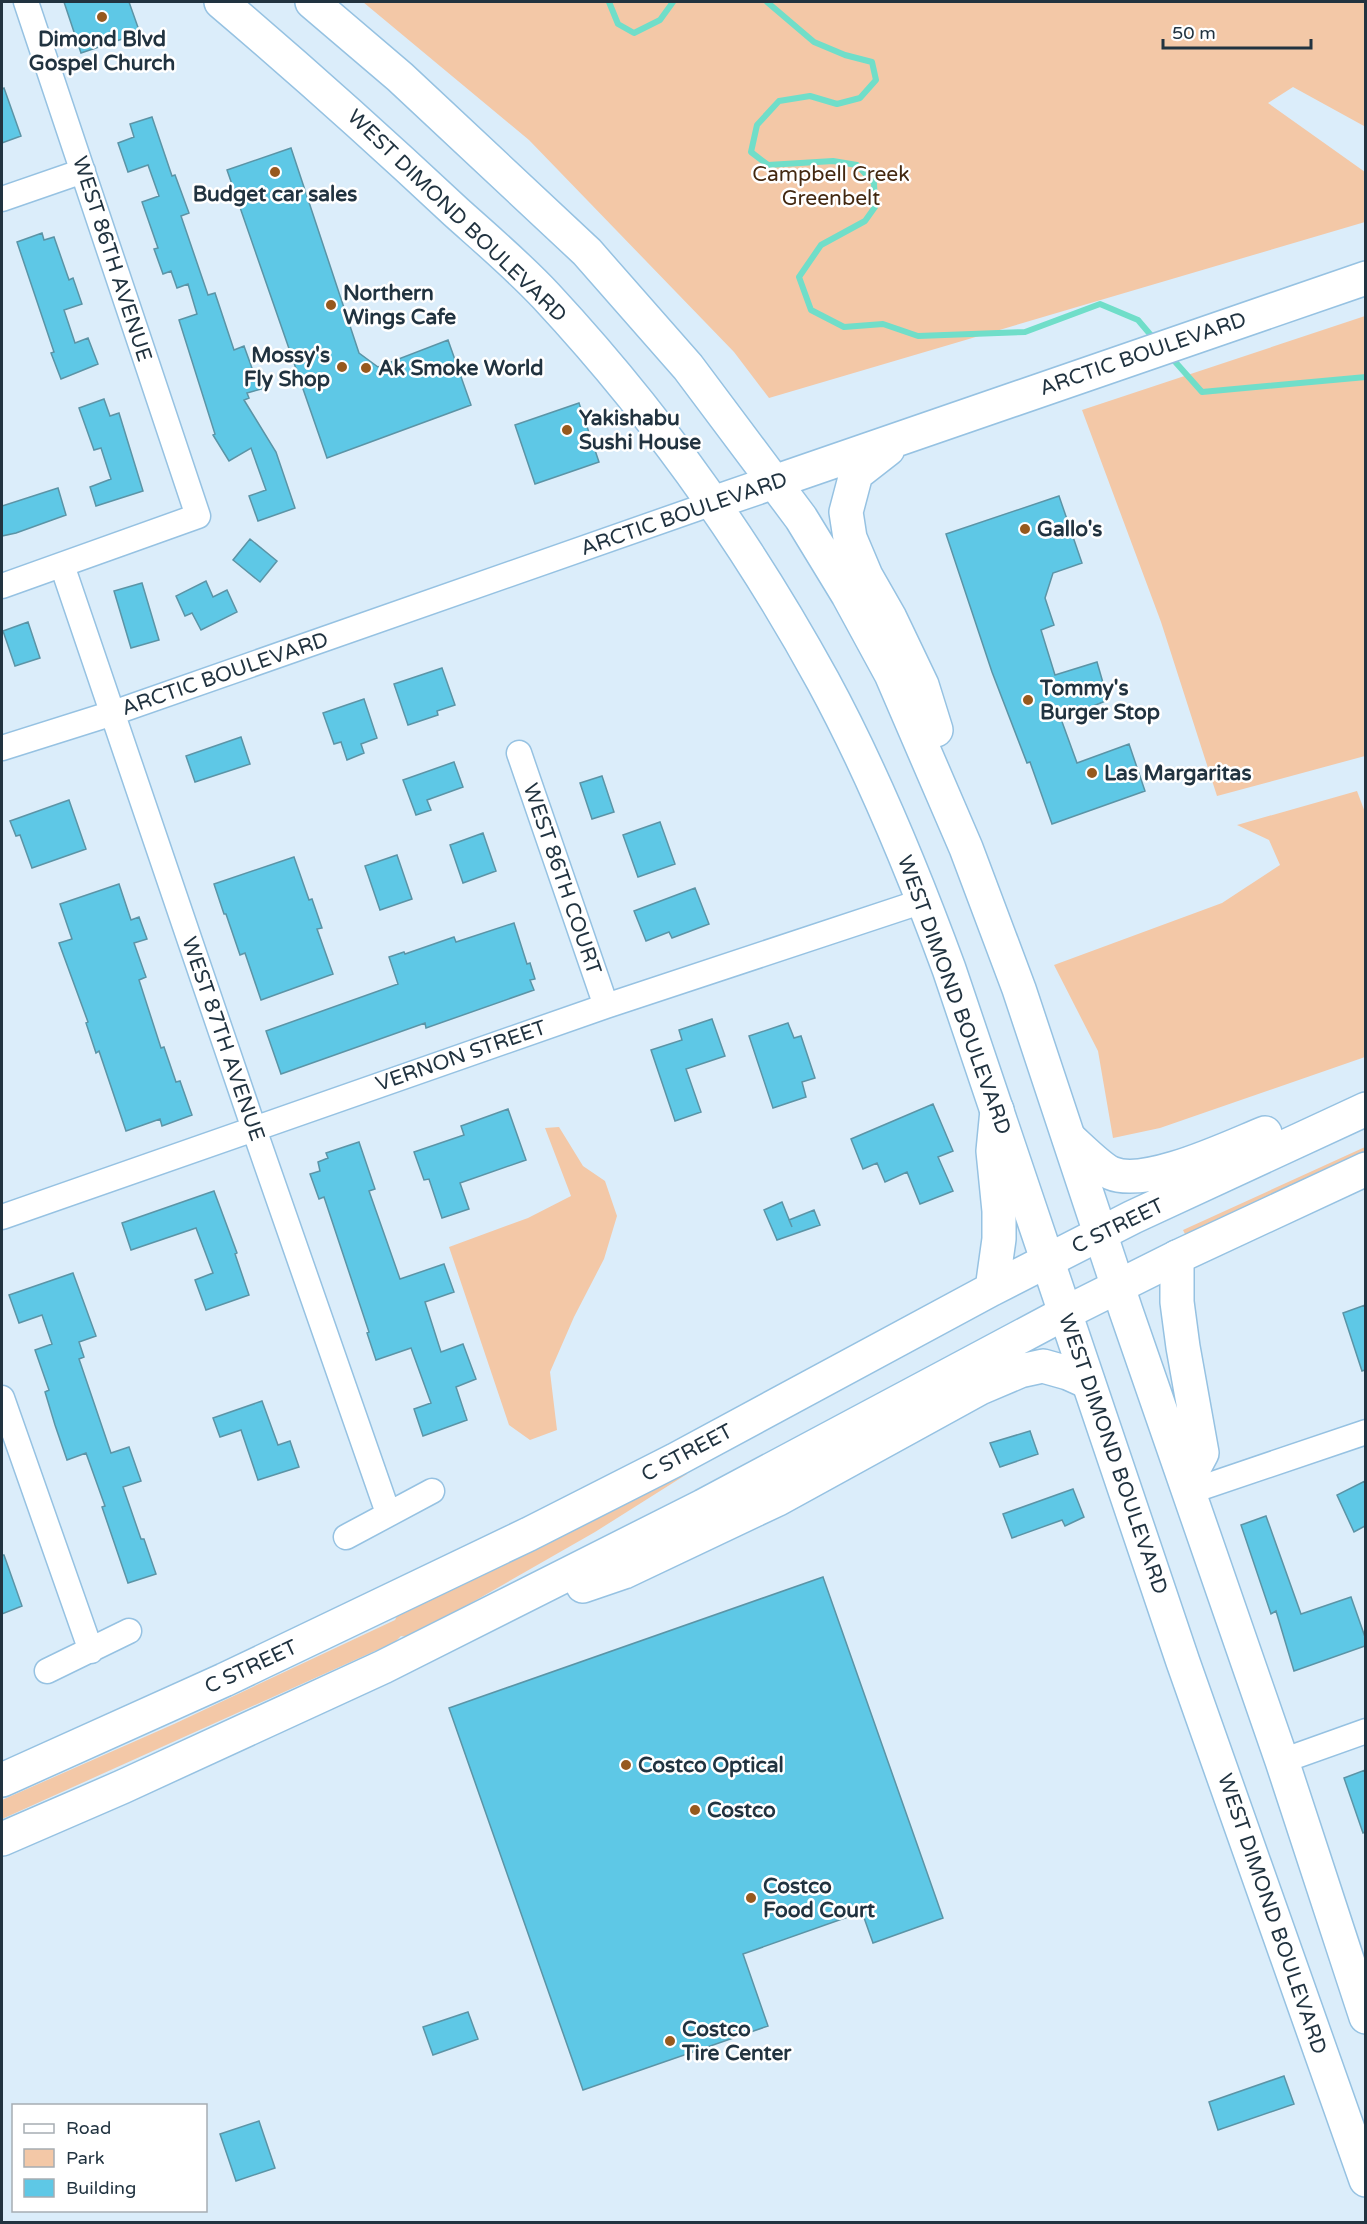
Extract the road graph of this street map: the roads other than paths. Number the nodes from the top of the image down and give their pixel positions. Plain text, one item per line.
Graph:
1 (26, 2) edge
2 (221, 2) edge
3 (312, 2) edge
4 (83, 171) junction
5 (2, 199) edge
6 (1365, 278) edge
7 (900, 439) junction
8 (774, 482) junction
9 (713, 503) junction
10 (62, 565) junction
11 (2, 586) edge
12 (113, 713) junction
13 (2, 748) edge
14 (519, 753) dead end
15 (966, 848) junction
16 (923, 901) junction
17 (606, 1006) junction
18 (1365, 1090) edge
19 (997, 1110) junction
20 (1365, 1110) edge
21 (254, 1129) junction
22 (1069, 1138) junction
23 (1365, 1169) edge
24 (2, 1217) edge
25 (1101, 1234) junction
26 (1177, 1257) junction
27 (1048, 1261) junction
28 (1119, 1287) junction
29 (992, 1289) junction
30 (1065, 1313) junction
31 (1088, 1382) junction
32 (2, 1398) edge
33 (1365, 1432) edge
34 (1187, 1488) junction
35 (432, 1491) dead end
36 (388, 1513) junction
37 (346, 1537) dead end
38 (471, 1623) junction
39 (129, 1631) dead end
40 (91, 1652) junction
41 (47, 1671) dead end
42 (1365, 1731) edge
43 (1281, 1761) junction
44 (2, 1780) edge
45 (2, 1839) edge
46 (1365, 2018) edge
47 (1365, 2180) edge

1 - 4 street, WEST 86TH AVENUE
2 - 9 main road, WEST DIMOND BOULEVARD
3 - 8 main road
4 - 5 street
4 - 10 street, WEST 86TH AVENUE
6 - 7 main road, ARCTIC BOULEVARD
7 - 8 main road, ARCTIC BOULEVARD
7 - 15 main road
8 - 9 main road, ARCTIC BOULEVARD
8 - 15 main road
9 - 12 street, ARCTIC BOULEVARD
9 - 16 main road, WEST DIMOND BOULEVARD
10 - 11 street
10 - 12 street, WEST 87TH AVENUE
12 - 13 street, ARCTIC BOULEVARD
12 - 21 street, WEST 87TH AVENUE
14 - 17 street, WEST 86TH COURT
15 - 22 main road
16 - 17 street, VERNON STREET
16 - 19 main road, WEST DIMOND BOULEVARD
17 - 21 street, VERNON STREET
18 - 22 main road
19 - 27 main road, WEST DIMOND BOULEVARD
19 - 29 main road
20 - 25 main road, C STREET
21 - 24 street, VERNON STREET
21 - 36 street, WEST 87TH AVENUE
22 - 25 main road
23 - 26 main road
25 - 27 main road, C STREET
25 - 28 main road
26 - 28 main road
26 - 34 main road
27 - 29 main road, C STREET
27 - 30 main road, WEST DIMOND BOULEVARD
28 - 30 main road
28 - 34 main road
29 - 44 main road, C STREET
30 - 31 main road, WEST DIMOND BOULEVARD
30 - 38 main road
31 - 38 main road
31 - 47 main road, WEST DIMOND BOULEVARD
32 - 40 street
33 - 34 street
34 - 43 main road
35 - 36 street
36 - 37 street
38 - 45 main road
39 - 40 street
40 - 41 street
42 - 43 street
43 - 46 main road

